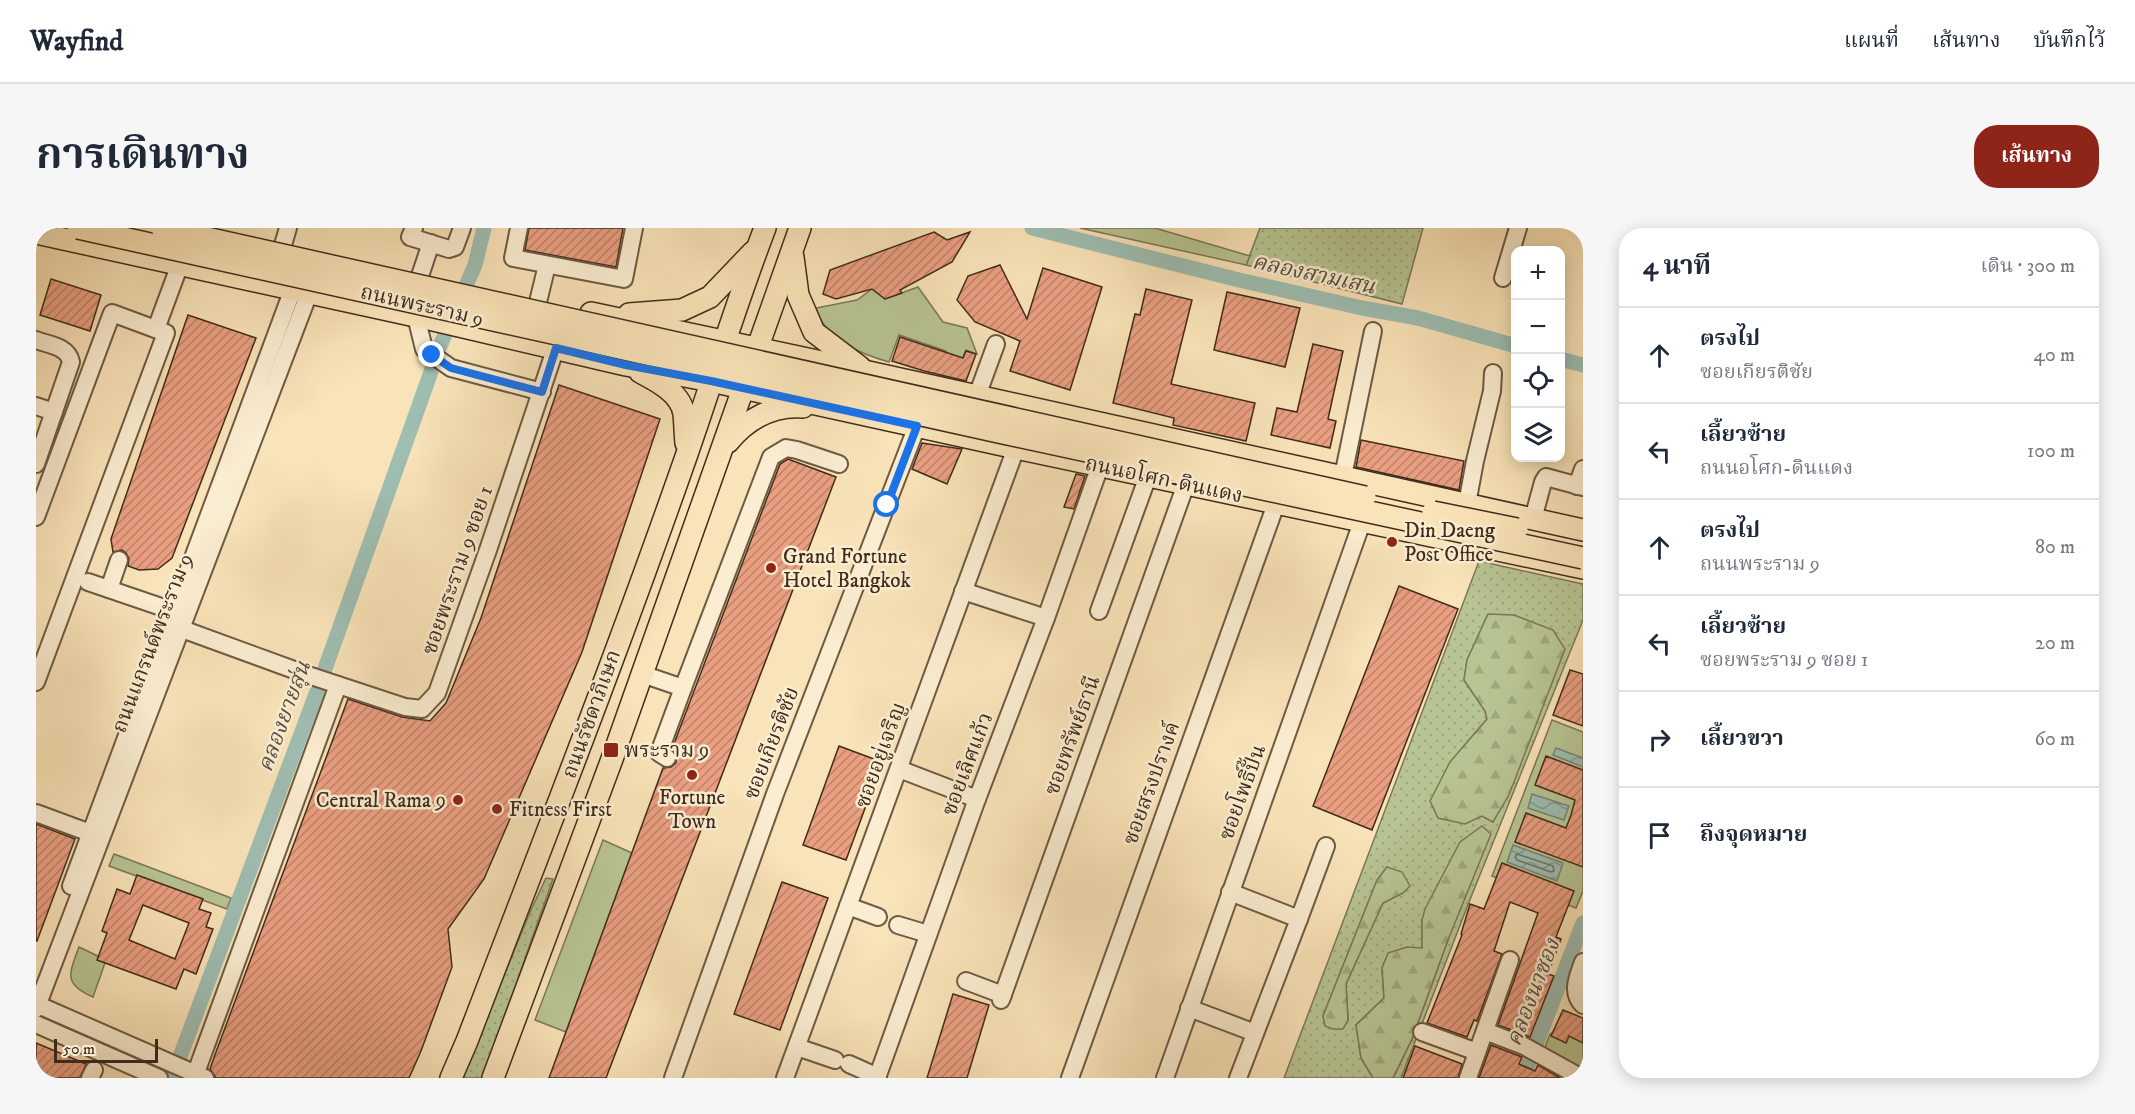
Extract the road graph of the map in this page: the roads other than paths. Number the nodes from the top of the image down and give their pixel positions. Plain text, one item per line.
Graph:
1 (78, 228) edge
2 (162, 228) edge
3 (207, 228) edge
4 (414, 228) edge
5 (462, 228) edge
6 (519, 228) edge
7 (634, 228) edge
8 (765, 228) edge
9 (800, 228) edge
10 (1518, 228) edge
11 (36, 233) edge
12 (286, 237) edge
13 (431, 243) junction
14 (758, 248) junction
15 (792, 250) junction
16 (180, 264) junction
17 (547, 265) junction
18 (420, 276) junction
19 (1503, 278) dead end
20 (301, 291) junction
21 (538, 302) junction
22 (592, 314) junction
23 (422, 317) junction
24 (156, 329) junction
25 (1373, 331) dead end
26 (36, 340) edge
27 (724, 341) junction
28 (996, 344) dead end
29 (556, 348) junction
30 (766, 364) junction
31 (626, 365) junction
32 (864, 371) junction
33 (1493, 373) dead end
34 (711, 381) junction
35 (745, 388) junction
36 (542, 392) junction
37 (977, 396) junction
38 (36, 405) edge
39 (839, 409) junction
40 (54, 412) junction
41 (1075, 418) junction
42 (917, 426) junction
43 (1165, 438) junction
44 (1016, 448) junction
45 (688, 451) junction
46 (1065, 458) junction
47 (716, 463) junction
48 (36, 464) edge
49 (839, 464) dead end
50 (1100, 466) junction
51 (1583, 470) edge
52 (1151, 476) junction
53 (1343, 476) junction
54 (1186, 484) junction
55 (1580, 487) edge
56 (1276, 504) junction
57 (1467, 504) junction
58 (36, 517) edge
59 (1362, 522) junction
60 (1525, 524) junction
61 (1583, 530) edge
62 (1583, 543) edge
63 (1583, 558) edge
64 (119, 560) dead end
65 (1583, 568) edge
66 (88, 582) dead end
67 (109, 590) junction
68 (963, 591) junction
69 (1099, 611) dead end
70 (1046, 618) junction
71 (174, 621) junction
72 (642, 674) junction
73 (36, 682) edge
74 (333, 683) junction
75 (683, 688) junction
76 (578, 748) junction
77 (667, 758) dead end
78 (612, 759) junction
79 (899, 769) junction
80 (977, 799) junction
81 (36, 813) edge
82 (96, 835) junction
83 (1326, 846) dead end
84 (1230, 892) junction
85 (848, 906) junction
86 (878, 917) dead end
87 (1299, 919) junction
88 (898, 925) dead end
89 (928, 934) junction
90 (1510, 960) dead end
91 (1583, 962) edge
92 (36, 980) edge
93 (966, 981) dead end
94 (1583, 1005) edge
95 (36, 1006) edge
96 (1189, 1008) junction
97 (36, 1024) edge
98 (1485, 1031) junction
99 (1422, 1032) dead end
100 (1255, 1033) junction
101 (796, 1047) junction
102 (1477, 1052) junction
103 (190, 1072) edge
104 (878, 1077) edge
105 (159, 1078) edge
106 (451, 1078) edge
107 (493, 1078) edge
108 (673, 1078) edge
109 (785, 1078) edge
110 (1070, 1078) edge
111 (1165, 1078) edge
112 (1238, 1078) edge
113 (1468, 1078) edge
114 (1582, 1078) edge

1 - 30 main road, ถนนพระราม 9, bridge
2 - 30 main road, ถนนพระราม 9, bridge
3 - 12 main road, ถนนพระราม 9
4 - 13 street
5 - 13 street
6 - 17 street
7 - 17 street
8 - 14 main road
9 - 15 main road
10 - 19 street
11 - 16 main road, ถนนพระราม 9
12 - 18 main road, ถนนพระราม 9
13 - 18 street
14 - 22 main road
14 - 27 main road
15 - 30 main road
15 - 32 main road
16 - 20 main road, ถนนพระราม 9
16 - 24 street
17 - 21 street
18 - 21 main road, ถนนพระราม 9
20 - 23 main road, ถนนพระราม 9
20 - 71 street, ถนนแกรนด์พระราม 9
21 - 22 main road, ถนนพระราม 9
22 - 27 main road, ถนนพระราม 9
23 - 29 main road, ถนนพระราม 9
23 - 36 street
24 - 58 street
24 - 73 street
25 - 53 street
26 - 40 street
27 - 30 main road, ถนนอโศก-ดินแดง
27 - 34 main road
28 - 37 street
29 - 31 main road, ถนนพระราม 9
29 - 36 street, ซอยพระราม 9 ซอย 1
30 - 32 main road, ถนนอโศก-ดินแดง
30 - 35 main road
30 - 60 main road, ถนนอโศก-ดินแดง, bridge
30 - 63 main road, ถนนอโศก-ดินแดง, bridge
31 - 34 main road, ถนนพระราม 9
31 - 45 main road
32 - 37 main road, ถนนอโศก-ดินแดง
33 - 57 street
34 - 35 main road, ถนนอโศก-ดินแดง
34 - 45 main road, ถนนรัชดาภิเษก
35 - 39 main road, ถนนอโศก-ดินแดง
35 - 47 main road, ถนนรัชดาภิเษก
36 - 74 street, ซอยพระราม 9 ซอย 1
37 - 41 main road, ถนนอโศก-ดินแดง
38 - 40 street
39 - 42 main road, ถนนอโศก-ดินแดง
39 - 47 main road
40 - 48 street
41 - 43 main road, ถนนอโศก-ดินแดง
41 - 46 main road
42 - 44 main road, ถนนอโศก-ดินแดง
42 - 108 street, ซอยเกียรติชัย
43 - 52 main road
43 - 53 main road, ถนนอโศก-ดินแดง
44 - 46 main road, ถนนอโศก-ดินแดง
44 - 68 street, ซอยอยู่เจริญ
45 - 76 main road, ถนนรัชดาภิเษก
46 - 50 main road, ถนนอโศก-ดินแดง
47 - 72 main road, ถนนรัชดาภิเษก
49 - 75 street
50 - 52 main road, ถนนอโศก-ดินแดง
50 - 70 street, ซอยเลิศแก้ว
51 - 55 street
52 - 54 main road, ถนนอโศก-ดินแดง
52 - 69 street
53 - 57 main road, ถนนอโศก-ดินแดง
54 - 56 main road, ถนนอโศก-ดินแดง
54 - 93 street, ซอยทรัพย์ธานี
55 - 60 street
56 - 59 main road, ถนนอโศก-ดินแดง
56 - 110 street, ซอยสรงปรางค์
57 - 60 main road, ถนนอโศก-ดินแดง
59 - 65 main road, ถนนอโศก-ดินแดง
59 - 84 street, ซอยโพธิ์ปั้น
60 - 61 main road, ถนนอโศก-ดินแดง
60 - 62 main road, ถนนอโศก-ดินแดง
64 - 67 street
66 - 67 street
67 - 71 street
68 - 70 street
68 - 79 street, ซอยอยู่เจริญ
70 - 80 street, ซอยเลิศแก้ว
71 - 74 street
71 - 82 street, ถนนแกรนด์พระราม 9
72 - 75 street
72 - 78 main road, ถนนรัชดาภิเษก
74 - 103 street
75 - 77 street
76 - 78 main road
76 - 106 main road, ถนนรัชดาภิเษก
78 - 107 main road, ถนนรัชดาภิเษก
79 - 80 street
79 - 85 street, ซอยอยู่เจริญ
80 - 89 street, ซอยเลิศแก้ว
81 - 82 street
82 - 92 street, ถนนแกรนด์พระราม 9
82 - 95 street, ถนนแกรนด์พระราม 9
83 - 87 street
84 - 87 street
84 - 96 street, ซอยโพธิ์ปั้น
85 - 86 street
85 - 101 street, ซอยอยู่เจริญ
87 - 100 street
88 - 89 street
89 - 104 street, ซอยเลิศแก้ว
90 - 98 street
91 - 94 street
95 - 103 street
96 - 100 street
96 - 111 street, ซอยโพธิ์ปั้น
97 - 105 street
98 - 102 street
98 - 114 street
99 - 102 street
100 - 112 street
101 - 104 street
101 - 109 street, ซอยอยู่เจริญ
102 - 113 street

